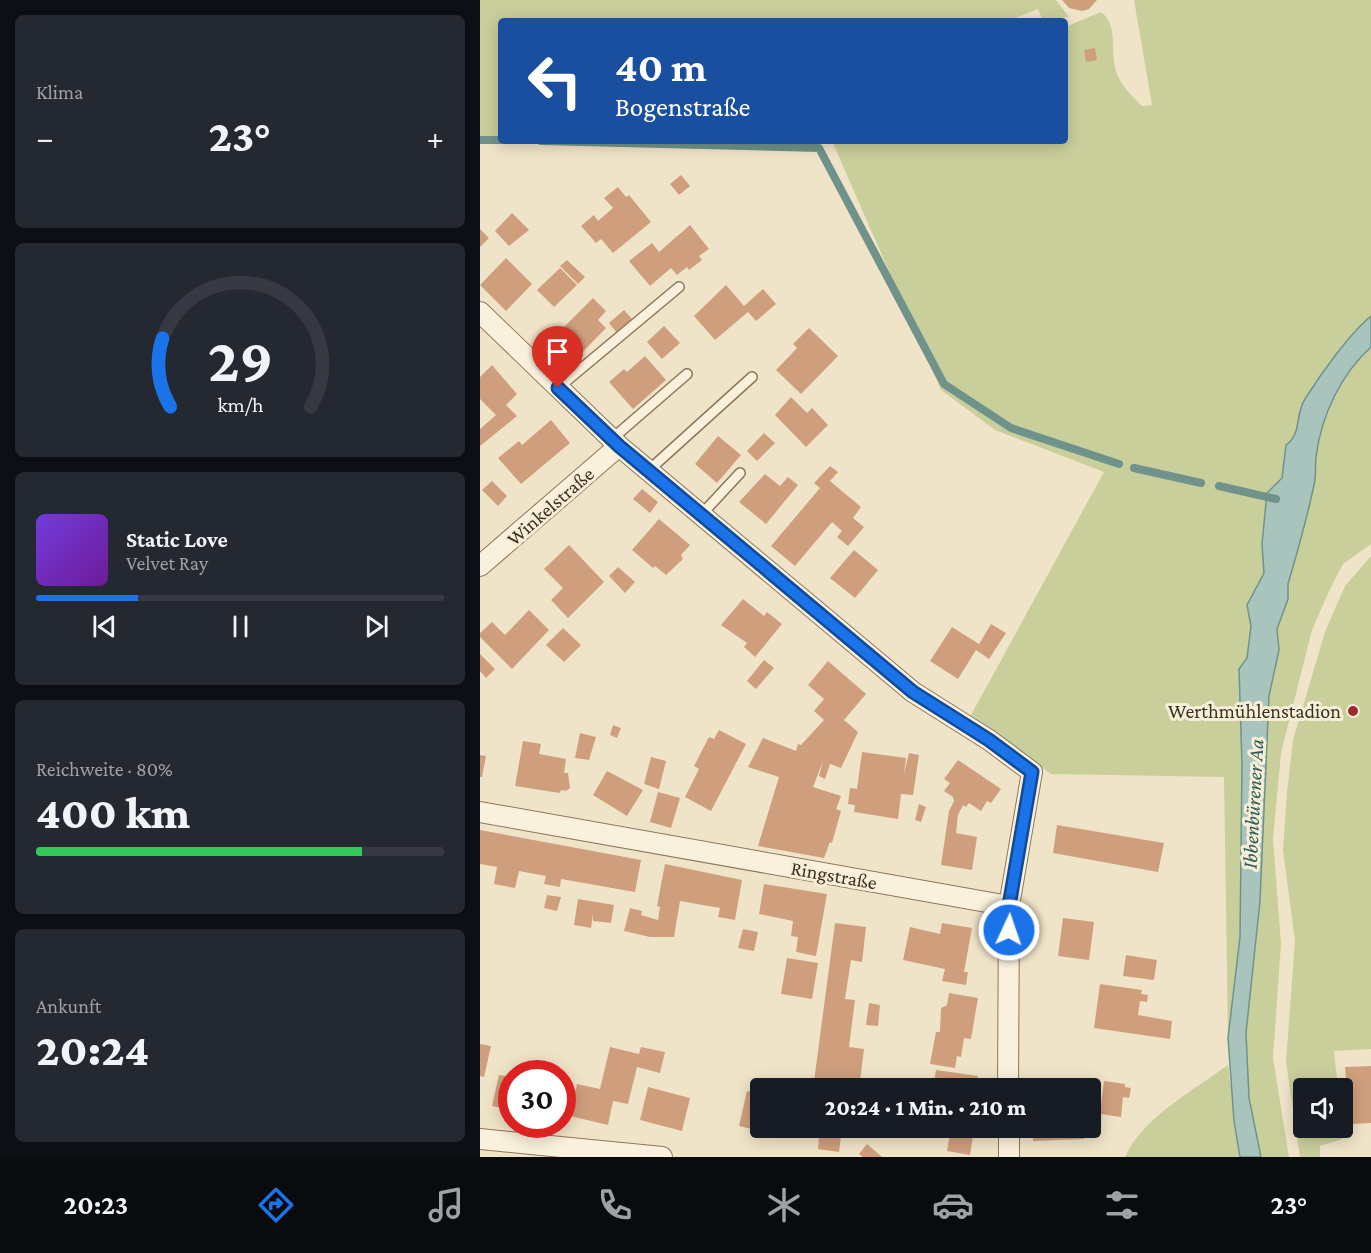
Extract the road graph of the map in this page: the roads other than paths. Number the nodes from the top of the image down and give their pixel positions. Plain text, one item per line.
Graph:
1 (679, 287) dead end
2 (480, 312) edge
3 (687, 375) dead end
4 (752, 377) dead end
5 (558, 388) junction
6 (616, 442) junction
7 (648, 471) junction
8 (740, 473) dead end
9 (701, 515) junction
10 (480, 566) edge
11 (480, 812) edge
12 (1009, 906) junction
13 (1008, 1078) edge
14 (1009, 1138) edge
15 (480, 1139) edge
16 (662, 1157) edge
17 (1009, 1157) edge

1 - 5 lane
2 - 5 street
3 - 6 lane
4 - 7 lane
5 - 6 street
6 - 7 street
6 - 10 street, Winkelstraße
7 - 9 street
8 - 9 lane
9 - 12 street
11 - 12 street, Ringstraße
12 - 13 street
14 - 17 street
15 - 16 street

